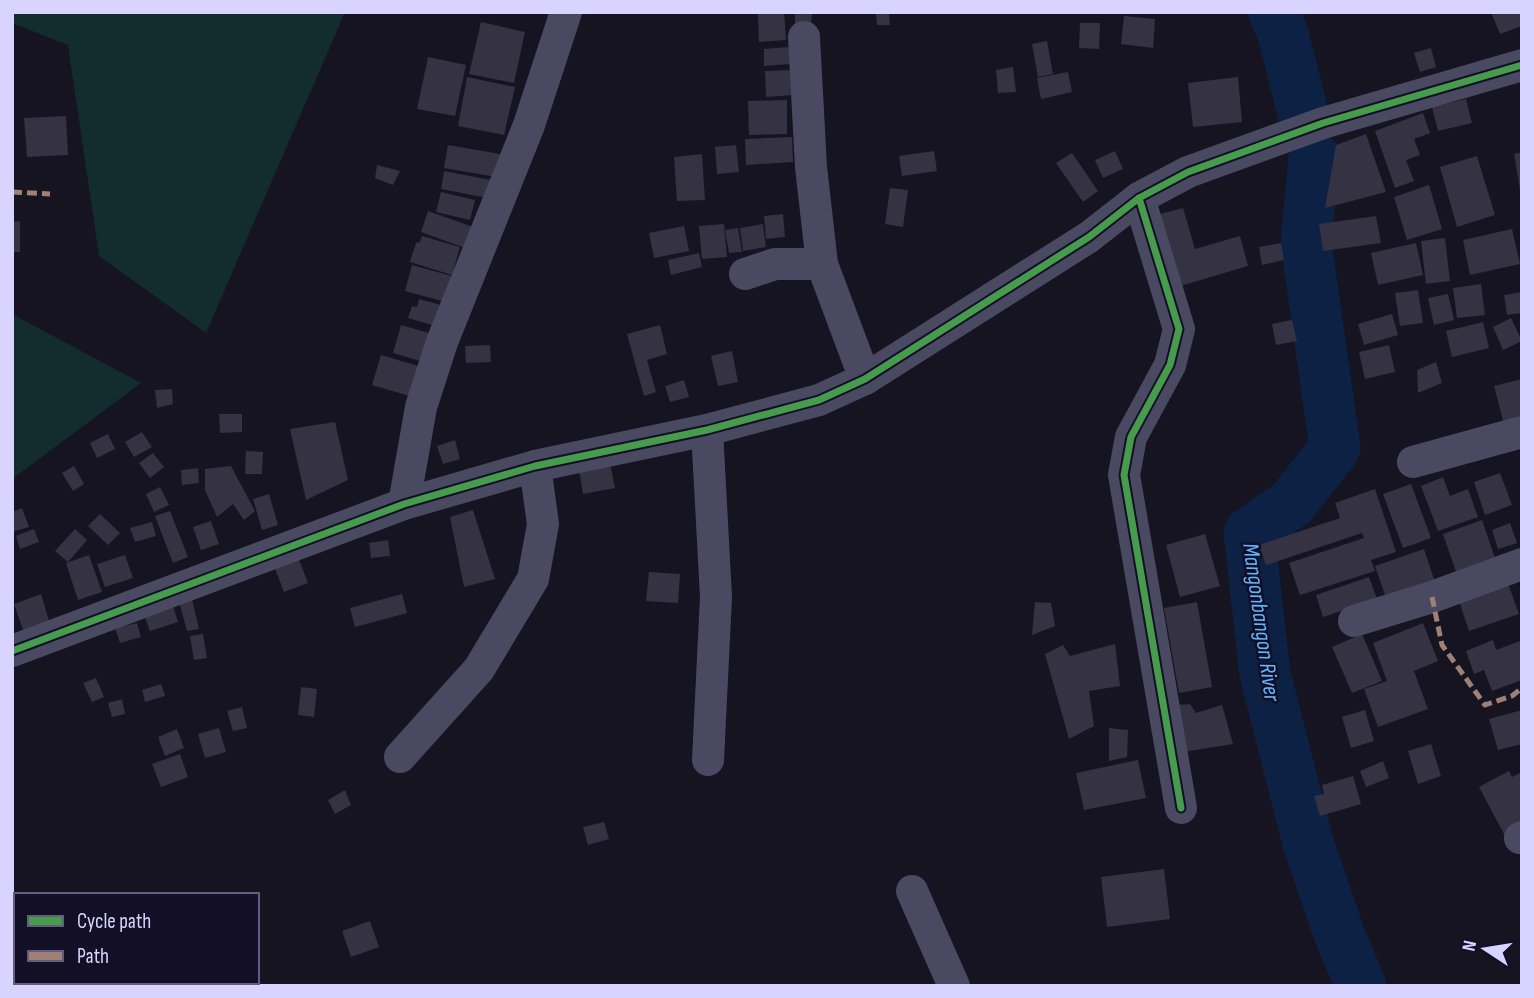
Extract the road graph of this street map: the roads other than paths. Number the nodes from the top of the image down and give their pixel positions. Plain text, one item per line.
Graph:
1 (566, 12) edge
2 (804, 37) dead end
3 (1522, 65) edge
4 (1139, 198) junction
5 (822, 264) junction
6 (745, 274) dead end
7 (865, 379) junction
8 (708, 430) junction
9 (1522, 432) edge
10 (1413, 462) dead end
11 (535, 466) junction
12 (404, 504) junction
13 (1522, 564) edge
14 (1354, 621) dead end
15 (12, 651) edge
16 (400, 757) dead end
17 (708, 760) dead end
18 (1181, 808) dead end
19 (912, 891) dead end
20 (954, 986) edge

1 - 12 street
2 - 5 street
3 - 4 street
4 - 7 street
4 - 18 street
5 - 6 street
5 - 7 street
7 - 8 street
8 - 11 street
8 - 17 street
9 - 10 street
11 - 12 street
11 - 16 street
12 - 15 street
13 - 14 street
19 - 20 street

